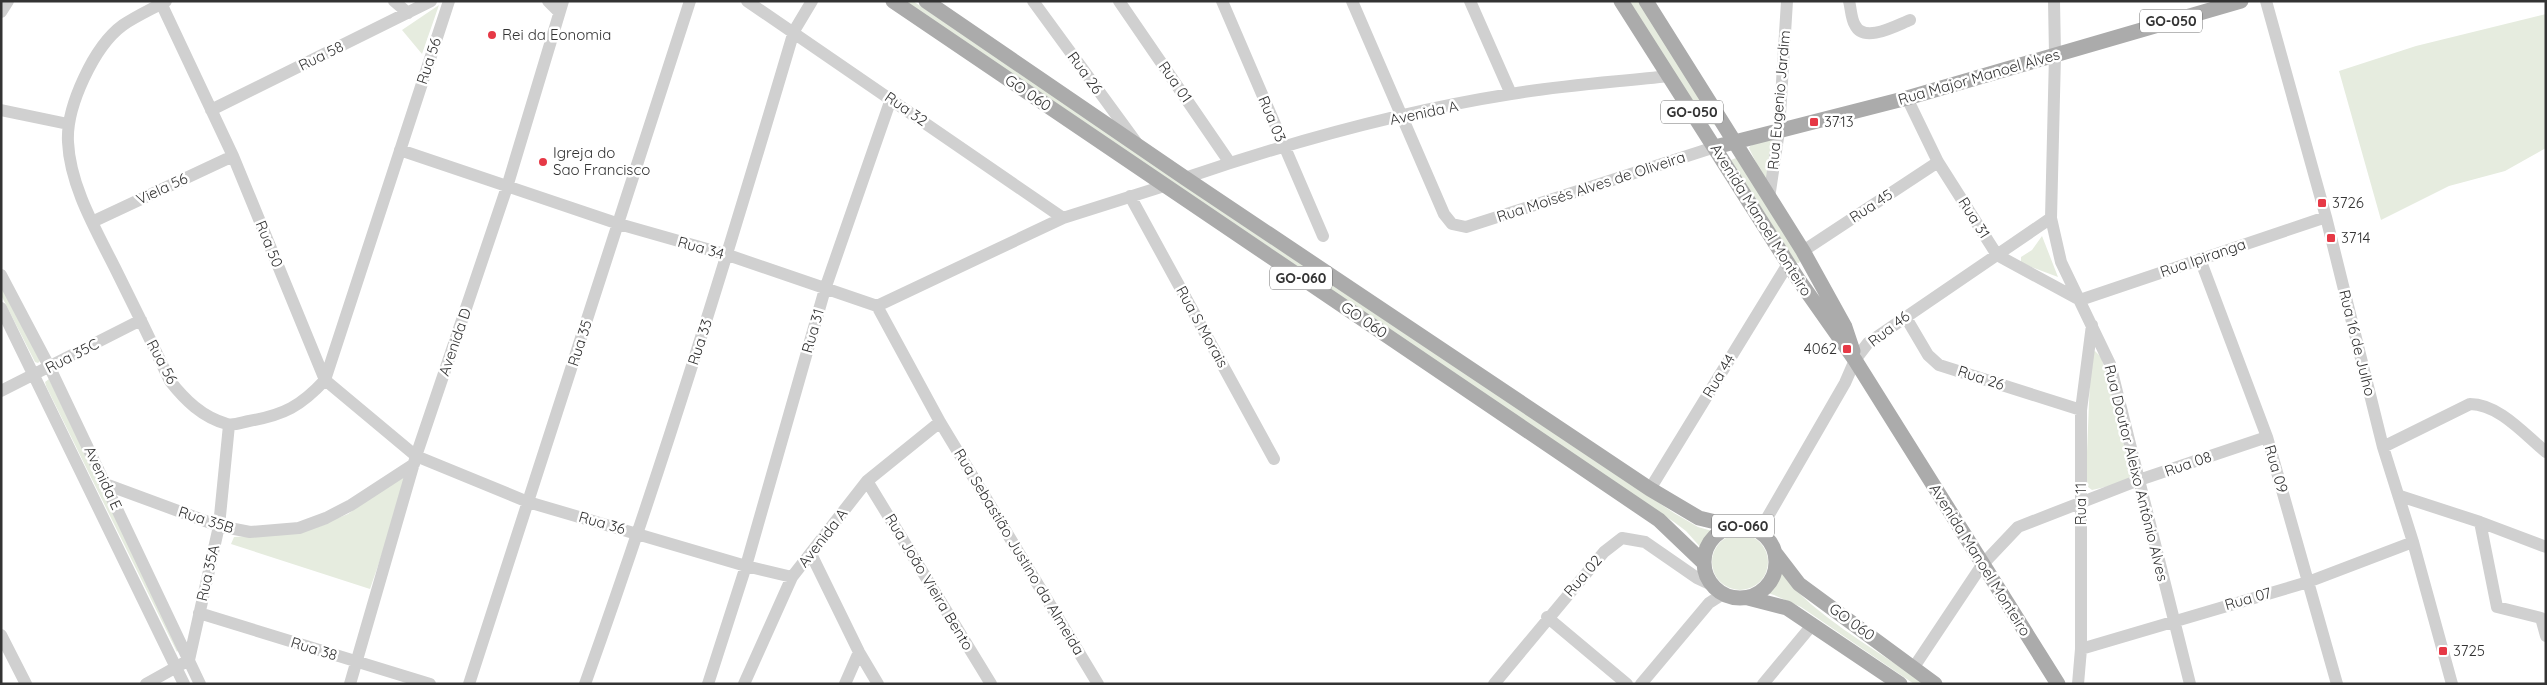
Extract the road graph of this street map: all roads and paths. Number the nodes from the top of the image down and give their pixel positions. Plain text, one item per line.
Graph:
1 (8, 1) edge
2 (394, 1) edge
3 (431, 1) edge
4 (449, 1) edge
5 (548, 1) edge
6 (690, 1) edge
7 (747, 1) edge
8 (812, 1) edge
9 (893, 1) edge
10 (926, 1) edge
11 (1033, 1) edge
12 (1119, 1) edge
13 (1222, 1) edge
14 (1352, 1) edge
15 (1470, 1) edge
16 (1621, 1) edge
17 (1646, 1) edge
18 (1787, 1) edge
19 (1850, 1) edge
20 (2054, 1) edge
21 (2241, 1) edge
22 (2266, 1) edge
23 (162, 2) edge
24 (561, 6) edge
25 (1, 12) edge
26 (408, 13) junction
27 (1910, 20) dead end
28 (794, 32) junction
29 (2055, 55) junction
30 (1669, 76) junction
31 (1511, 94) junction
32 (1907, 98) junction
33 (891, 99) junction
34 (1, 110) edge
35 (211, 110) junction
36 (1400, 117) junction
37 (68, 124) junction
38 (1779, 131) junction
39 (1735, 140) junction
40 (1137, 144) junction
41 (1283, 147) junction
42 (1715, 147) junction
43 (400, 150) junction
44 (233, 156) junction
45 (1938, 162) junction
46 (1230, 163) junction
47 (1185, 178) junction
48 (1164, 186) junction
49 (507, 187) junction
50 (1130, 196) junction
51 (1769, 198) junction
52 (2326, 217) junction
53 (1063, 218) junction
54 (2051, 218) junction
55 (92, 222) junction
56 (619, 224) junction
57 (1323, 236) dead end
58 (1803, 251) junction
59 (728, 255) junction
60 (1997, 255) junction
61 (2200, 259) junction
62 (1788, 264) junction
63 (1813, 269) junction
64 (1, 275) edge
65 (1798, 279) junction
66 (825, 289) junction
67 (2080, 300) junction
68 (876, 306) junction
69 (1, 308) edge
70 (1904, 316) junction
71 (141, 320) junction
72 (2092, 324) junction
73 (1855, 360) junction
74 (50, 368) junction
75 (35, 375) junction
76 (325, 380) junction
77 (1, 391) edge
78 (2081, 410) junction
79 (940, 422) junction
80 (229, 425) junction
81 (2267, 438) junction
82 (2383, 447) junction
83 (2546, 452) edge
84 (1274, 458) dead end
85 (415, 460) junction
86 (2139, 480) junction
87 (867, 481) junction
88 (105, 484) junction
89 (1650, 489) junction
90 (2400, 496) junction
91 (528, 502) junction
92 (2081, 503) junction
93 (2427, 505) junction
94 (2407, 522) junction
95 (2480, 522) junction
96 (219, 526) junction
97 (1732, 526) junction
98 (1759, 532) junction
99 (639, 534) junction
100 (2413, 542) junction
101 (2546, 547) edge
102 (811, 554) junction
103 (1776, 554) junction
104 (1982, 565) junction
105 (746, 566) junction
106 (1702, 570) junction
107 (792, 577) junction
108 (2308, 582) junction
109 (1717, 589) junction
110 (1748, 598) junction
111 (199, 613) junction
112 (1547, 617) junction
113 (2173, 620) junction
114 (1813, 624) junction
115 (1, 635) edge
116 (2546, 636) edge
117 (2081, 648) junction
118 (858, 652) junction
119 (189, 660) junction
120 (357, 662) junction
121 (176, 667) junction
122 (1914, 667) junction
123 (26, 684) edge
124 (146, 684) edge
125 (184, 684) edge
126 (200, 684) edge
127 (350, 684) edge
128 (430, 684) edge
129 (469, 684) edge
130 (585, 684) edge
131 (708, 684) edge
132 (744, 684) edge
133 (845, 684) edge
134 (878, 684) edge
135 (991, 684) edge
136 (1098, 684) edge
137 (1494, 684) edge
138 (1627, 684) edge
139 (1641, 684) edge
140 (1763, 684) edge
141 (1900, 684) edge
142 (1935, 684) edge
143 (2058, 684) edge
144 (2078, 684) edge
145 (2190, 684) edge
146 (2337, 684) edge
147 (2452, 684) edge

1 - 25 street
2 - 26 street
3 - 26 street, Rua 58
4 - 43 street, Rua 56
5 - 24 street
6 - 56 street, Rua 35
7 - 28 street, Rua 32
8 - 28 street, Rua 33
9 - 48 main road, GO 060 / GO-060
10 - 40 main road, GO 060 / GO-060
11 - 40 street, Rua 26
12 - 46 street, Rua 01
13 - 41 street, Rua 03
14 - 36 street
15 - 31 street
16 - 30 main road, Avenida Manoel Monteiro
17 - 39 main road, Avenida Manoel Monteiro
18 - 38 street, Rua Eugenio Jardim
19 - 27 street
20 - 29 street, Rua Doutor Aleixo Antônio Alves
21 - 29 main road, Rua Major Manoel Alves / GO-050
22 - 52 street, Rua 16 de Julho
23 - 35 street, Rua 50
23 - 37 street, Rua 56
24 - 49 street, Avenida D
26 - 35 street, Rua 58
28 - 33 street, Rua 32
28 - 59 street, Rua 33
29 - 32 main road, Rua Major Manoel Alves / GO-050
29 - 54 street, Rua Doutor Aleixo Antônio Alves
30 - 31 street, Avenida A
30 - 42 main road, Avenida Manoel Monteiro / GO-050
31 - 36 street, Avenida A
32 - 38 main road, Rua Major Manoel Alves / GO-050
32 - 45 street, Rua 31
33 - 53 street, Rua 32
33 - 66 street, Rua 31
34 - 37 street
35 - 44 street, Rua 50
36 - 41 street, Avenida A
36 - 42 street, Rua Moisés Alves de Oliveira / GO-050
37 - 55 street, Rua 56
38 - 39 main road, Rua Major Manoel Alves / GO-050
38 - 51 street, Rua Eugenio Jardim
39 - 42 main road, Rua Major Manoel Alves / GO-050
39 - 51 main road, Avenida Manoel Monteiro
40 - 47 main road, GO 060 / GO-060
41 - 46 street, Avenida A
41 - 57 street, Rua 03
42 - 62 main road, Avenida Manoel Monteiro
43 - 49 street, Rua 34
43 - 76 street, Rua 56
44 - 55 street, Viela 56
44 - 76 street, Rua 50
45 - 58 street, Rua 45
45 - 60 street, Rua 31
46 - 47 street, Avenida A
47 - 89 main road, GO 060 / GO-060
48 - 50 street
48 - 106 main road, GO 060 / GO-060
49 - 56 street, Rua 34
49 - 85 street, Avenida D
50 - 53 street
50 - 84 street, Rua S Morais
51 - 58 main road, Avenida Manoel Monteiro
52 - 61 street, Rua Ipiranga
52 - 82 street, Rua 16 de Julho
53 - 68 street
54 - 60 street, Rua 46
54 - 67 street, Rua Doutor Aleixo Antônio Alves
55 - 71 street, Rua 56
56 - 59 street, Rua 34
56 - 91 street, Rua 35
58 - 63 main road, Avenida Manoel Monteiro
59 - 66 street, Rua 34
59 - 99 street, Rua 33
60 - 67 street, Rua 31
60 - 70 street, Rua 46
61 - 67 street, Rua Ipiranga
61 - 81 street, Rua 09
62 - 65 main road, Avenida Manoel Monteiro
62 - 89 street, Rua 44
63 - 65 main road
63 - 73 main road, Avenida Manoel Monteiro
64 - 74 street, Avenida E
65 - 73 main road, Avenida Manoel Monteiro
66 - 68 street, Rua 34
66 - 105 street, Rua 31
67 - 72 street, Rua Doutor Aleixo Antônio Alves
68 - 79 street
69 - 75 street, Avenida E
70 - 73 street, Rua 46
70 - 78 street, Rua 26
71 - 74 street, Rua 35C
71 - 80 street, Rua 56
72 - 78 street, Rua 11
72 - 86 street, Rua Doutor Aleixo Antônio Alves
73 - 98 street, Rua 46
73 - 104 main road, Avenida Manoel Monteiro
74 - 75 street, Rua 35C
74 - 88 street, Avenida E
75 - 77 street, Rua 35C
75 - 121 street, Avenida E
76 - 80 street, Rua 56
76 - 85 street, Rua 50
78 - 92 street, Rua 11
79 - 87 street, Avenida A
79 - 136 street, Rua Sebastião Justino da Almeida
80 - 96 street, Rua 35A
81 - 86 street, Rua 08
81 - 108 street, Rua 09
82 - 83 street
82 - 90 street, Rua 16 de Julho
85 - 91 street, Rua 36
85 - 96 street, Rua 35B
85 - 120 street, Avenida D
86 - 92 street, Rua 08
86 - 113 street, Rua Doutor Aleixo Antônio Alves
87 - 102 street, Avenida A
87 - 135 street, Rua João Vieira Bento
88 - 96 street, Rua 35B
88 - 119 street, Avenida E
89 - 97 main road, GO 060 / GO-060
90 - 93 street
90 - 94 street, Rua 16 de Julho
91 - 99 street, Rua 36
91 - 129 street, Rua 35
92 - 104 street, Rua 08
92 - 117 street, Rua 11
93 - 94 street
93 - 95 street
94 - 100 street, Rua 16 de Julho
95 - 101 street
95 - 116 street
96 - 111 street, Rua 35A
97 - 98 main road, GO-060
97 - 106 main road, GO-060
98 - 103 main road, GO-060
99 - 105 street, Rua 36
99 - 130 street, Rua 33
100 - 108 street, Rua 07
100 - 147 street, Rua 16 de Julho
102 - 107 street, Avenida A
102 - 118 street
103 - 110 main road, GO-060
103 - 122 main road, GO 060 / GO-060
104 - 122 street, Rua 08
104 - 143 main road, Avenida Manoel Monteiro
105 - 107 street, Rua 36
105 - 131 street
106 - 109 main road, GO-060
106 - 112 street, Rua 02
107 - 132 street, Avenida A
108 - 113 street, Rua 07
108 - 146 street, Rua 09
109 - 110 main road
109 - 139 street
110 - 114 main road, GO 060
111 - 119 street, Rua 35A
111 - 120 street, Rua 38
112 - 137 street, Rua 02
112 - 138 street
113 - 117 street, Rua 07
113 - 145 street, Rua Doutor Aleixo Antônio Alves
114 - 140 street
114 - 141 main road, GO 060
115 - 123 street
117 - 144 street, Rua 11
118 - 133 street
118 - 134 street
119 - 121 street
119 - 126 street, Avenida E
120 - 127 street, Avenida D
120 - 128 street, Rua 38
121 - 124 street
121 - 125 street, Avenida E
122 - 142 main road, GO 060 / GO-060

